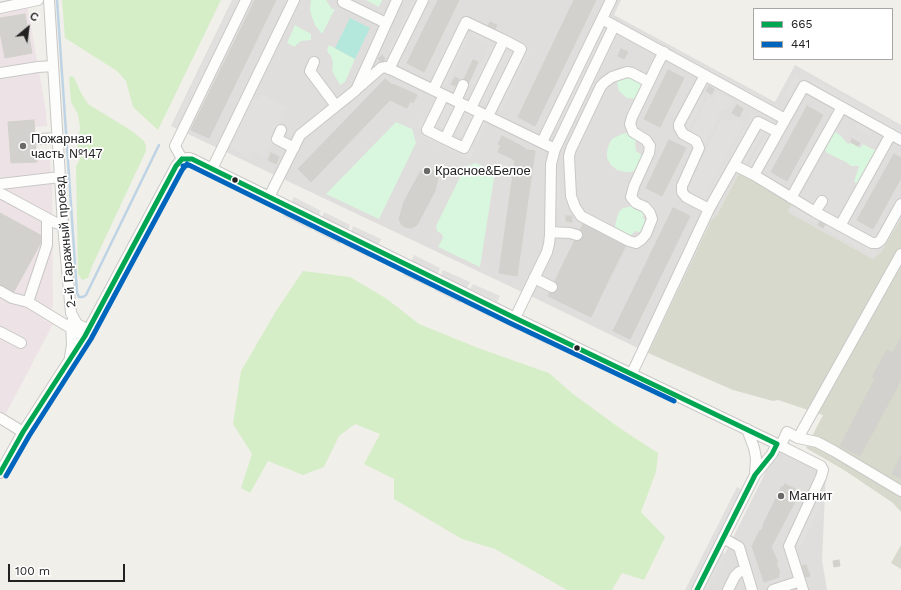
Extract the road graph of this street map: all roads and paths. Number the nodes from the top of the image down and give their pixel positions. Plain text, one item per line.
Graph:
1 (38, 0) edge
2 (49, 0) edge
3 (246, 0) edge
4 (294, 0) edge
5 (344, 0) edge
6 (397, 0) edge
7 (423, 0) edge
8 (611, 0) edge
9 (0, 8) edge
10 (602, 19) junction
11 (386, 24) junction
12 (614, 26) junction
13 (504, 40) junction
14 (664, 52) junction
15 (314, 62) dead end
16 (53, 66) junction
17 (389, 69) junction
18 (0, 73) edge
19 (705, 75) junction
20 (649, 82) junction
21 (463, 85) dead end
22 (356, 90) junction
23 (433, 90) junction
24 (444, 95) junction
25 (463, 104) junction
26 (336, 106) junction
27 (842, 107) junction
28 (485, 115) junction
29 (786, 119) junction
30 (281, 130) dead end
31 (778, 132) junction
32 (891, 134) junction
33 (58, 138) junction
34 (39, 139) dead end
35 (445, 139) junction
36 (901, 140) edge
37 (542, 142) junction
38 (294, 148) junction
39 (555, 149) junction
40 (182, 159) junction
41 (734, 164) junction
42 (212, 169) junction
43 (754, 176) junction
44 (60, 177) junction
45 (0, 184) edge
46 (0, 194) edge
47 (269, 197) junction
48 (791, 198) junction
49 (822, 201) dead end
50 (901, 204) edge
51 (709, 209) junction
52 (815, 212) junction
53 (47, 218) junction
54 (63, 225) junction
55 (840, 226) junction
56 (550, 232) junction
57 (577, 235) dead end
58 (901, 254) edge
59 (534, 278) junction
60 (552, 287) dead end
61 (0, 291) edge
62 (28, 302) junction
63 (71, 313) junction
64 (515, 318) junction
65 (71, 328) junction
66 (0, 332) edge
67 (88, 332) junction
68 (21, 343) dead end
69 (70, 360) junction
70 (632, 373) junction
71 (0, 418) edge
72 (747, 429) junction
73 (23, 432) junction
74 (798, 438) junction
75 (779, 445) junction
76 (3, 459) edge
77 (0, 473) edge
78 (755, 475) junction
79 (901, 490) edge
80 (723, 538) junction
81 (746, 570) junction
82 (800, 579) edge
83 (697, 590) edge
84 (728, 590) edge
85 (752, 590) edge
86 (772, 590) edge

1 - 9 street
2 - 16 street, 2-й Гаражный проезд
3 - 40 street
4 - 42 street
5 - 11 street
6 - 11 street
7 - 17 street
8 - 10 street
10 - 12 street
10 - 37 street
11 - 22 street
12 - 14 street
12 - 39 street
13 - 23 street
13 - 25 street
13 - 28 street
14 - 19 street
14 - 20 street
15 - 26 street
16 - 18 street
16 - 33 street, 2-й Гаражный проезд
17 - 22 street
17 - 23 street
19 - 29 street
19 - 51 street
20 - 20 street
21 - 25 street
22 - 26 street
23 - 24 street
24 - 25 street
24 - 35 street
25 - 28 street
25 - 35 street
26 - 38 street
27 - 29 street
27 - 32 street
27 - 48 street
28 - 35 street
28 - 37 street
29 - 31 street
30 - 38 street
31 - 41 street
31 - 43 street
32 - 36 street
32 - 55 street
33 - 34 street
33 - 44 street, 2-й Гаражный проезд
37 - 39 street
38 - 47 street
39 - 56 street
40 - 42 street
40 - 67 street
41 - 43 street
41 - 51 street
42 - 47 street
43 - 48 street
44 - 45 street
44 - 54 street, 2-й Гаражный проезд
46 - 53 street
47 - 64 street
48 - 52 street
49 - 52 street
50 - 55 street
51 - 70 street
52 - 55 street
53 - 54 street
53 - 62 street
54 - 63 street, 2-й Гаражный проезд
56 - 57 street
56 - 59 street
58 - 74 street
59 - 60 street
59 - 64 street
61 - 62 street
62 - 65 street
63 - 65 street
63 - 67 street, 2-й Гаражный проезд
64 - 70 street
65 - 67 street
65 - 69 street
66 - 68 street
67 - 69 street
69 - 73 street
70 - 72 street
71 - 73 street
72 - 75 street
72 - 78 street
73 - 76 street
74 - 75 street
74 - 79 street
75 - 78 street
75 - 82 street
76 - 77 street
78 - 80 street
80 - 81 street
80 - 83 street
81 - 84 street
81 - 85 street
82 - 86 street

